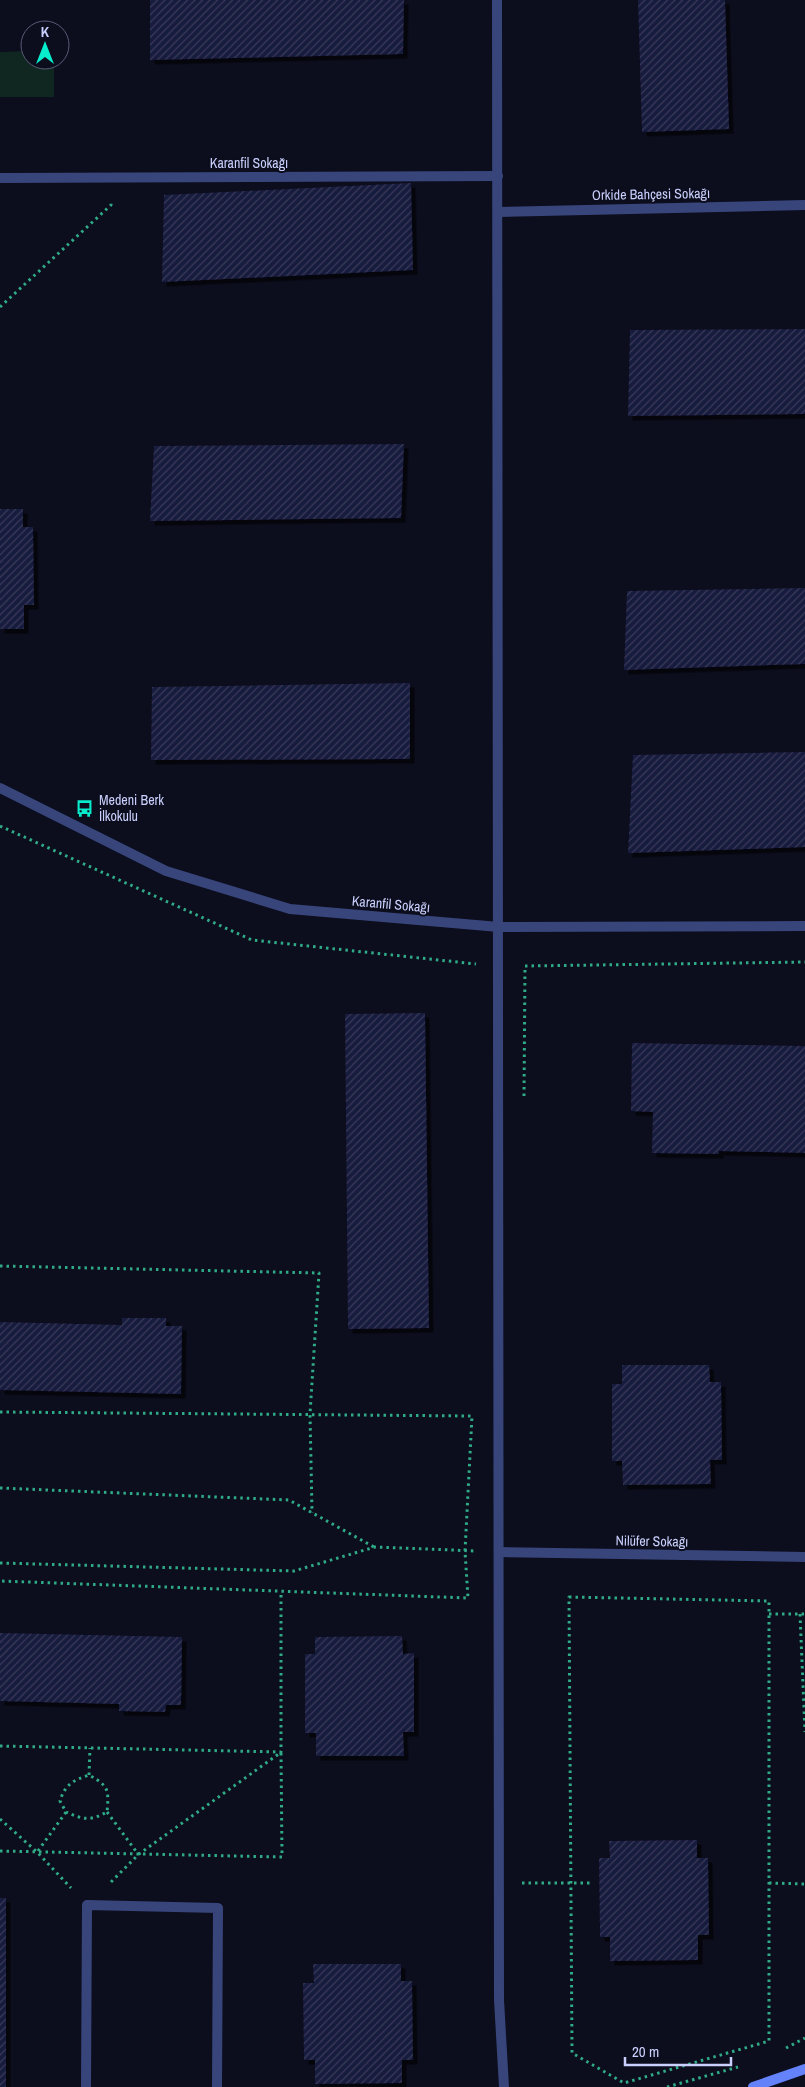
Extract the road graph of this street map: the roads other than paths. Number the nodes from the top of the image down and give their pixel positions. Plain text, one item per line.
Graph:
1 (497, 0) edge
2 (498, 176) junction
3 (0, 178) edge
4 (805, 205) edge
5 (498, 212) junction
6 (0, 788) edge
7 (805, 926) edge
8 (499, 927) junction
9 (499, 1552) junction
10 (805, 1557) edge
11 (805, 2069) edge
12 (86, 2087) edge
13 (217, 2087) edge
14 (504, 2087) edge
15 (753, 2087) edge

1 - 2 street
2 - 3 street, Karanfil Sokağı
2 - 5 street
4 - 5 street, Orkide Bahçesi Sokağı
5 - 8 street
6 - 8 street, Karanfil Sokağı
7 - 8 street, Karanfil Sokağı
8 - 9 street
9 - 10 street, Nilüfer Sokağı
9 - 14 street
11 - 15 main road
12 - 13 street

